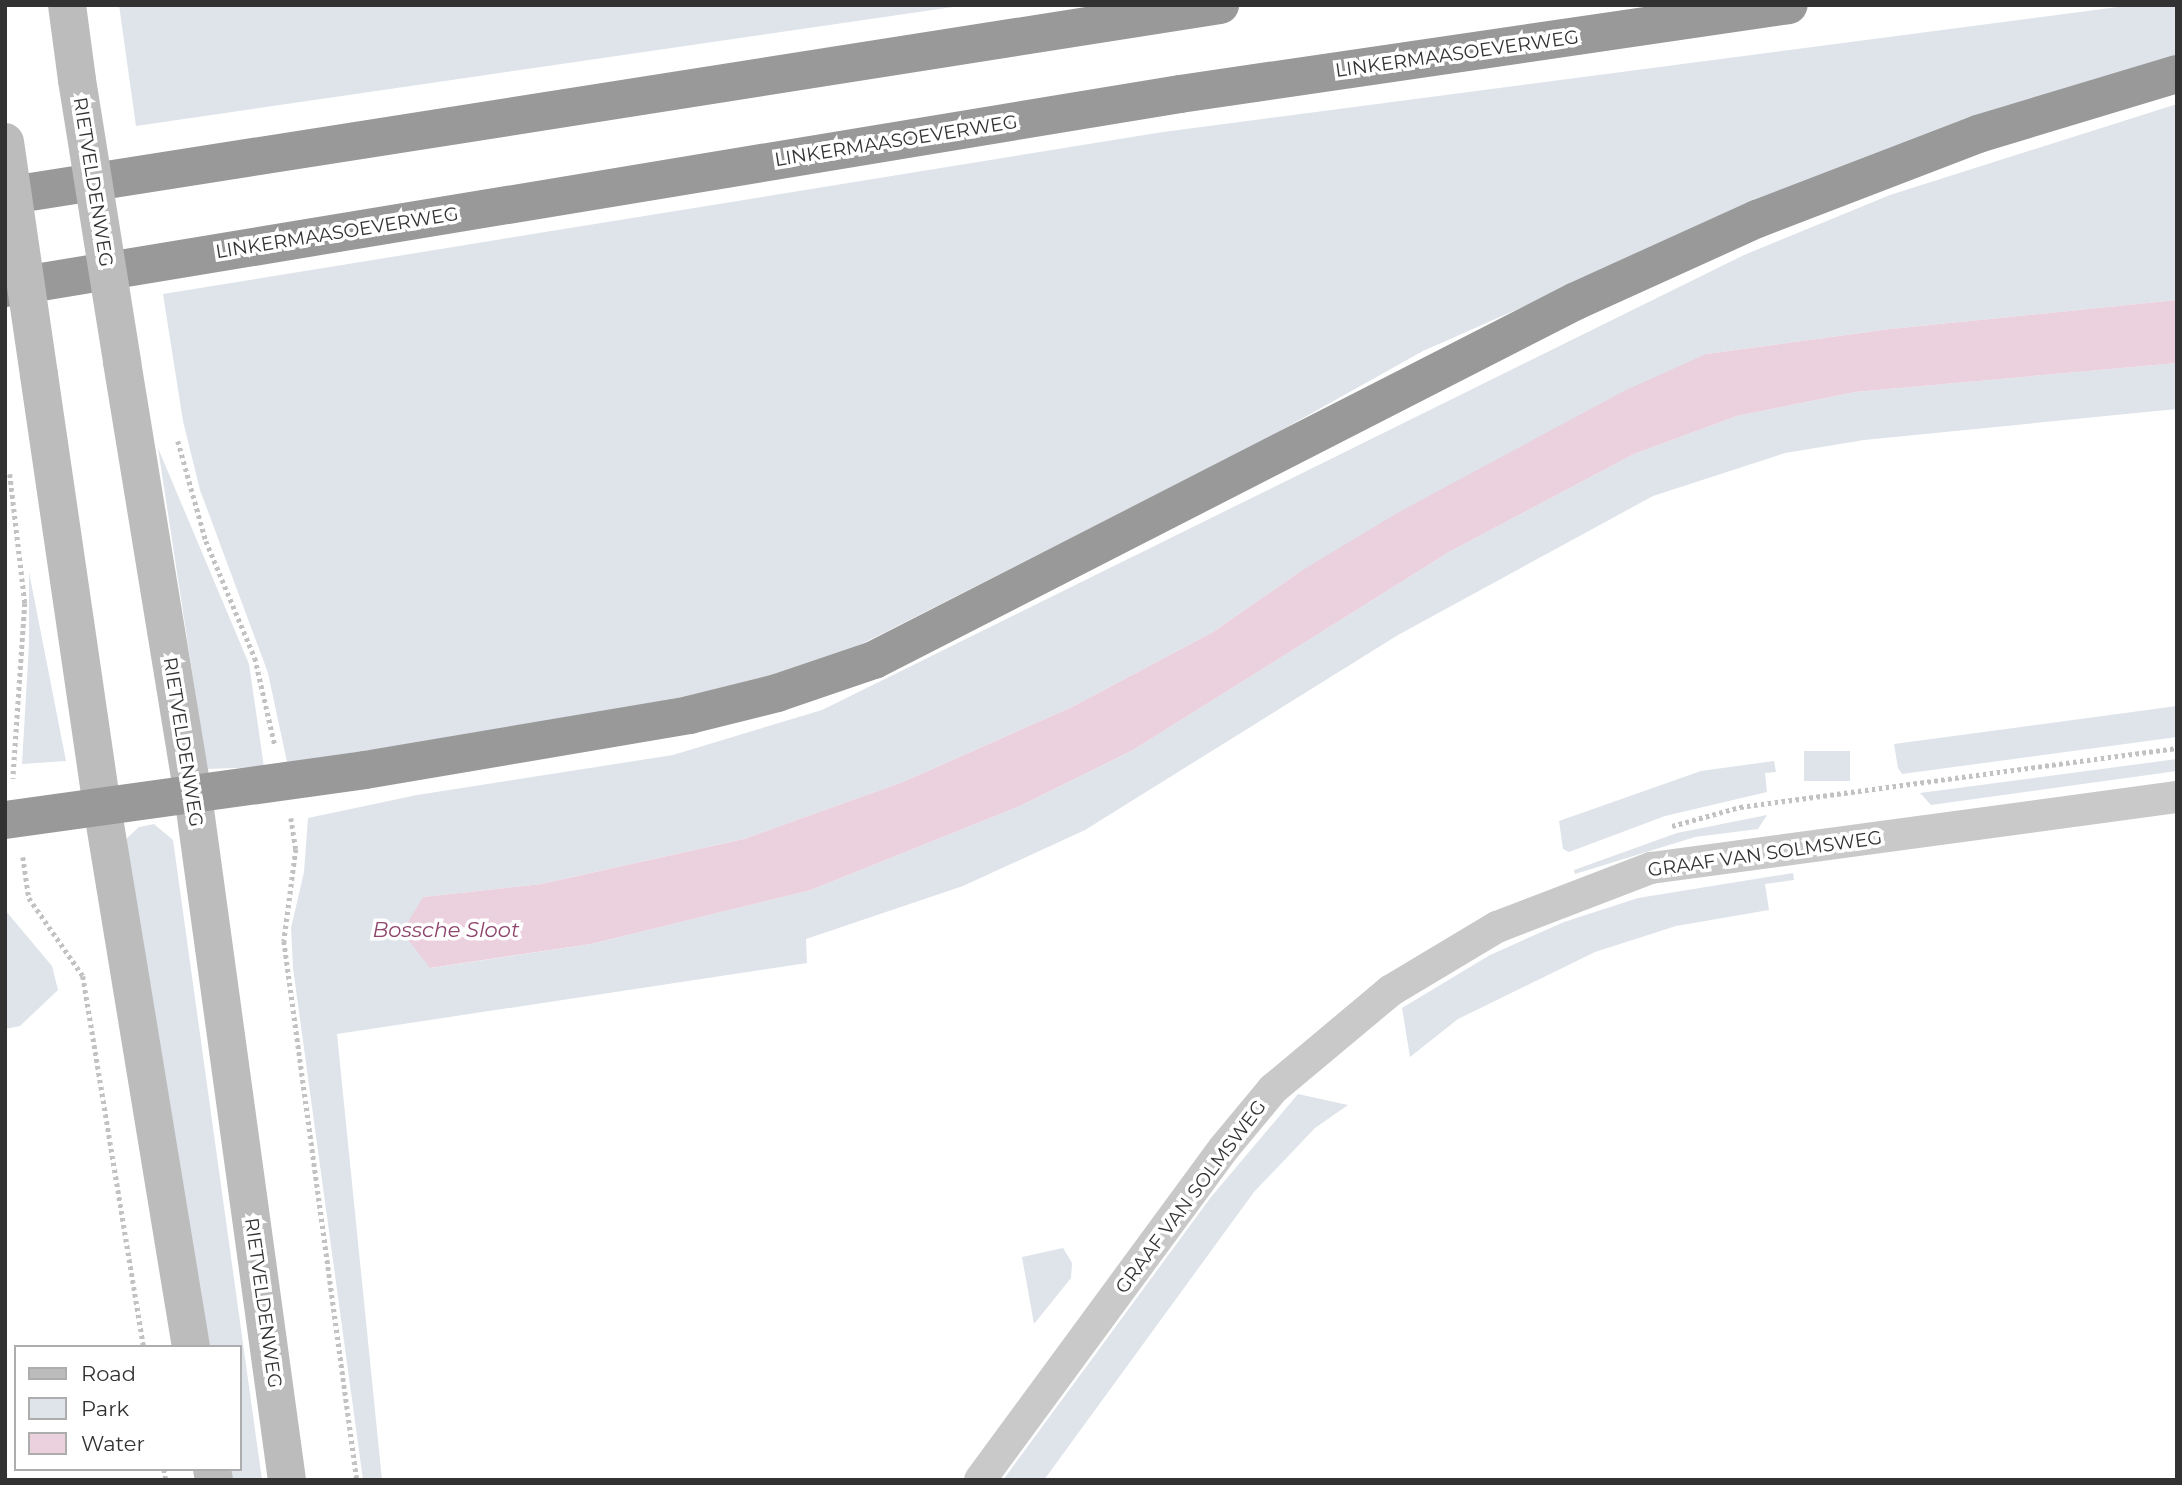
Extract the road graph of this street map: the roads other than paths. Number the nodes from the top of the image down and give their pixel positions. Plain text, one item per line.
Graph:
1 (66, 5) edge
2 (1220, 5) edge
3 (1789, 5) edge
4 (2177, 74) edge
5 (5, 142) edge
6 (5, 196) edge
7 (5, 288) edge
8 (193, 794) junction
9 (2177, 797) edge
10 (102, 806) junction
11 (11, 819) edge
12 (191, 1345) edge
13 (287, 1480) edge
14 (980, 1480) edge

1 - 8 main road, RIETVELDENWEG, bridge
2 - 6 highway
3 - 7 highway, LINKERMAASOEVERWEG
4 - 8 highway
5 - 10 main road, bridge
8 - 10 highway
8 - 13 main road, RIETVELDENWEG
9 - 14 street, GRAAF VAN SOLMSWEG
10 - 11 highway
10 - 12 main road

